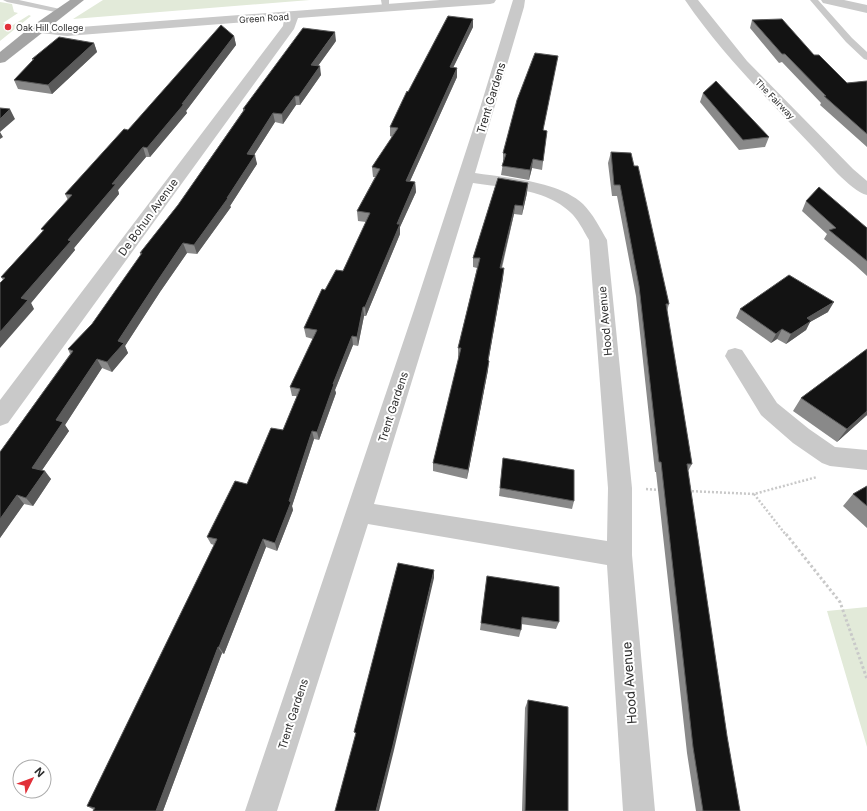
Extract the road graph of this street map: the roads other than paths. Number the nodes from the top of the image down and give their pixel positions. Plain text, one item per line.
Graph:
1 (7, 0) edge
2 (78, 0) edge
3 (490, 0) edge
4 (519, 0) edge
5 (691, 0) edge
6 (814, 0) edge
7 (827, 0) edge
8 (842, 2) edge
9 (385, 4) edge
10 (867, 9) edge
11 (60, 11) junction
12 (292, 16) junction
13 (37, 29) junction
14 (867, 57) edge
15 (0, 59) edge
16 (467, 177) junction
17 (867, 190) edge
18 (735, 356) dead end
19 (0, 416) edge
20 (867, 460) edge
21 (359, 512) junction
22 (619, 555) junction
23 (261, 811) edge
24 (639, 811) edge

1 - 11 lane
2 - 11 main road
3 - 9 street, Green Road
4 - 16 street, Trent Gardens
5 - 17 street, The Fairway
6 - 14 lane
7 - 8 street
8 - 10 street
9 - 12 street, Green Road
11 - 13 main road
12 - 13 street, Green Road
12 - 19 street, De Bohun Avenue
13 - 15 main road
16 - 21 street, Trent Gardens
16 - 22 street, Hood Avenue
18 - 20 street
21 - 22 street
21 - 23 street, Trent Gardens
22 - 24 street, Hood Avenue

